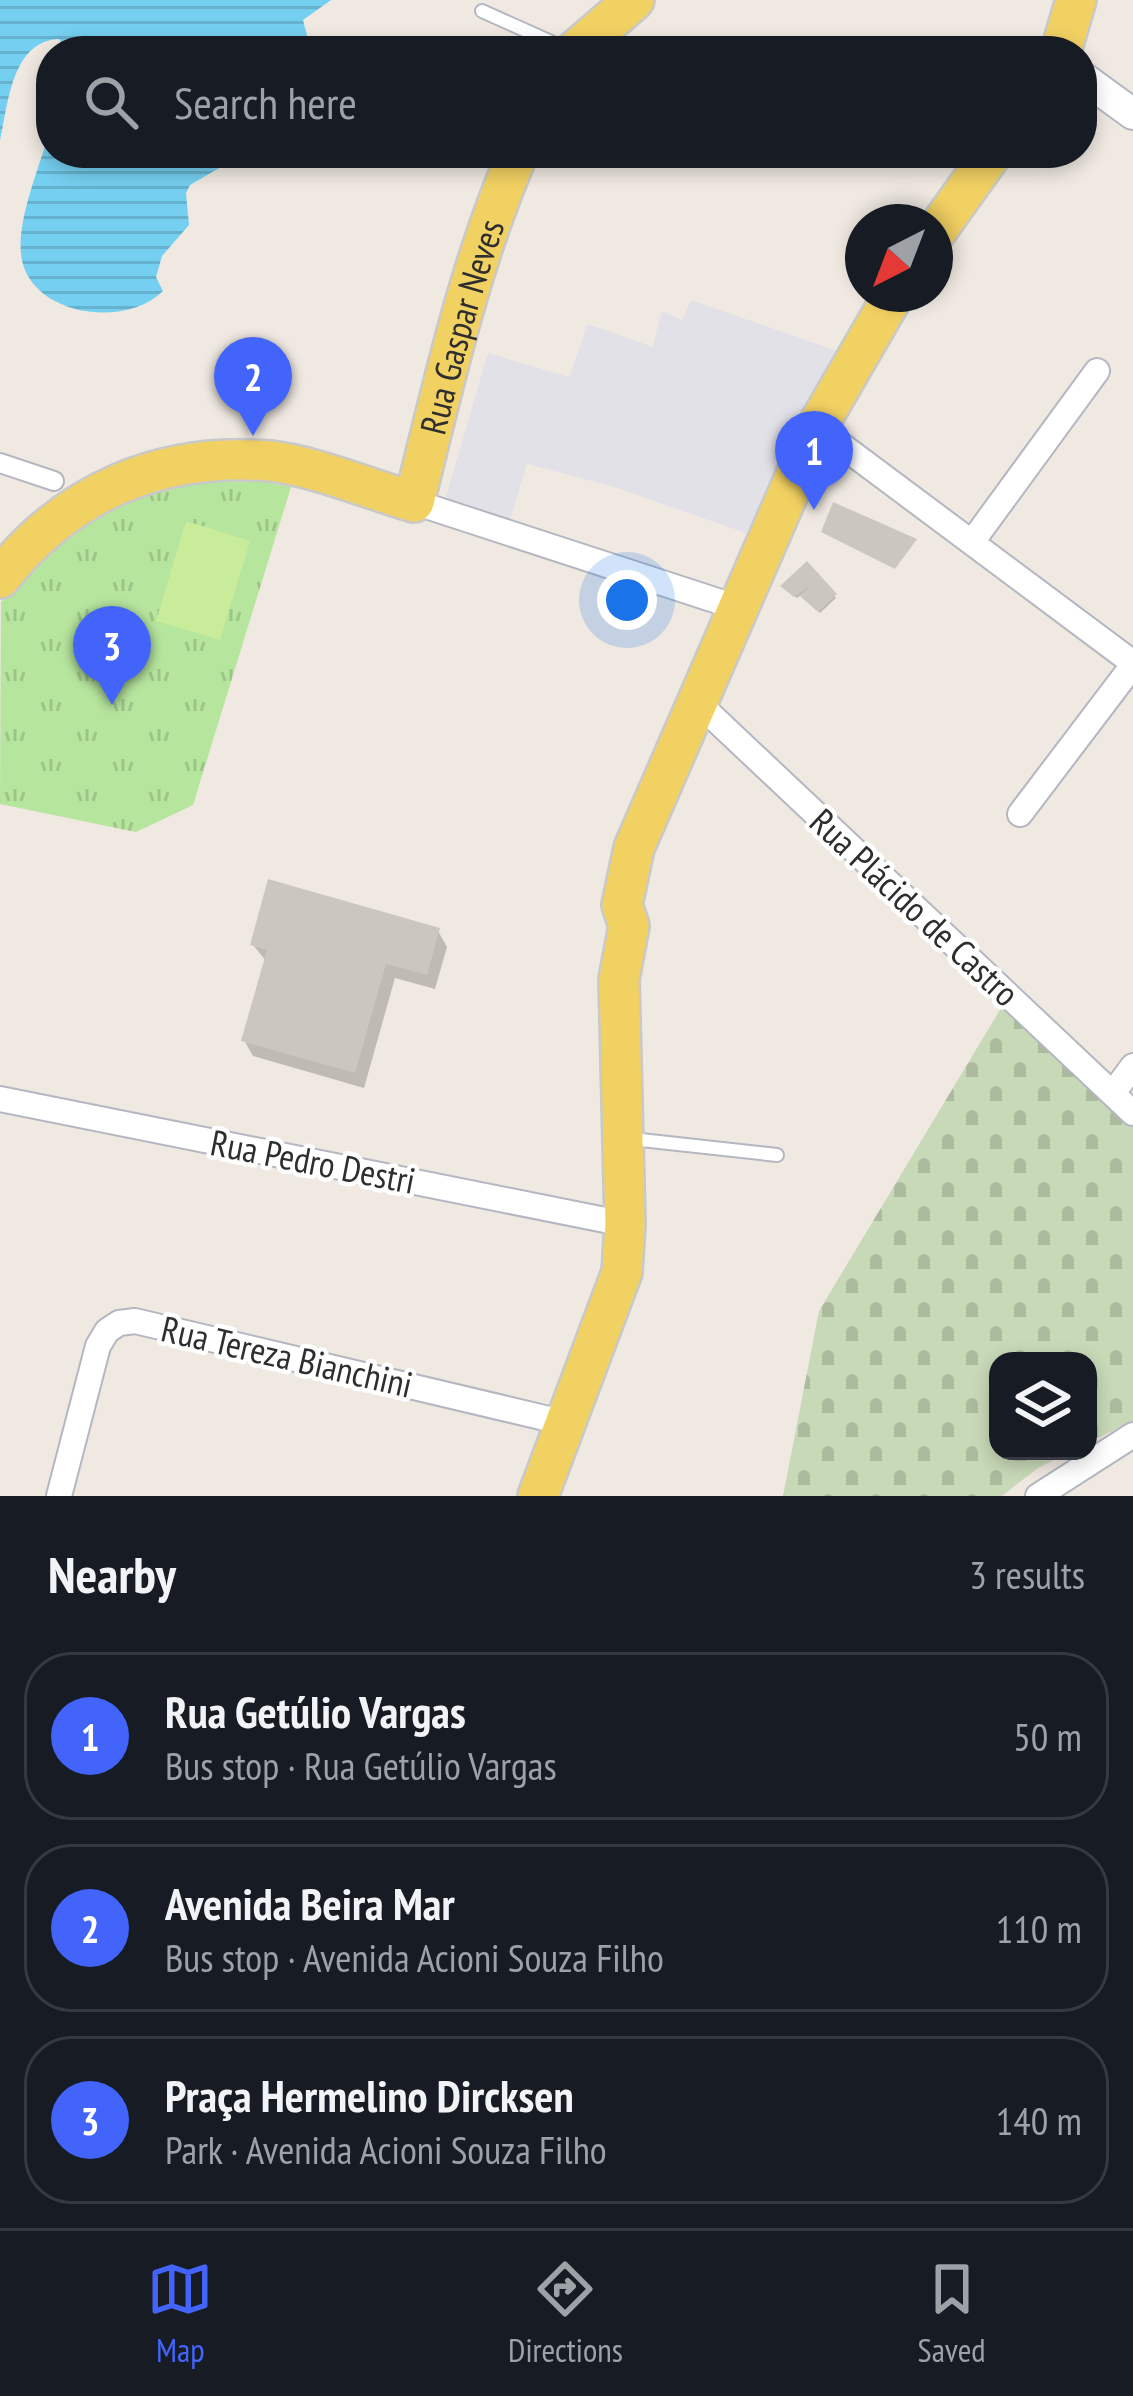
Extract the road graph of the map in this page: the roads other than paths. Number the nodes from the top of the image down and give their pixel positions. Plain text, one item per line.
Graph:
1 (634, 0) edge
2 (1076, 0) edge
3 (482, 10) dead end
4 (539, 36) edge
5 (590, 36) edge
6 (1065, 36) edge
7 (1097, 87) edge
8 (1132, 111) edge
9 (512, 168) edge
10 (981, 168) edge
11 (953, 208) edge
12 (883, 312) edge
13 (1097, 371) dead end
14 (818, 427) junction
15 (0, 463) edge
16 (54, 481) dead end
17 (414, 502) junction
18 (972, 542) junction
19 (0, 578) edge
20 (739, 608) junction
21 (1133, 664) edge
22 (698, 702) junction
23 (1020, 814) dead end
24 (1133, 1066) edge
25 (1113, 1094) junction
26 (0, 1099) edge
27 (1133, 1113) edge
28 (625, 1138) junction
29 (777, 1155) dead end
30 (626, 1224) junction
31 (566, 1423) junction
32 (1133, 1435) edge
33 (59, 1496) edge
34 (538, 1496) edge
35 (1038, 1496) edge

1 - 5 main road
2 - 6 main road
3 - 4 lane
7 - 8 street
9 - 17 main road, Rua Gaspar Neves
10 - 11 main road
12 - 14 main road
13 - 18 street
14 - 18 street
14 - 20 main road
15 - 16 street
17 - 19 main road
17 - 20 street
18 - 21 street
20 - 22 main road
21 - 23 street
22 - 25 street, Rua Plácido de Castro
22 - 28 main road
24 - 25 street
25 - 27 street, Rua Plácido de Castro
26 - 30 street, Rua Pedro Destri
28 - 29 lane
28 - 30 main road
30 - 31 main road
31 - 33 street, Rua Tereza Bianchini
31 - 34 main road
32 - 35 street

